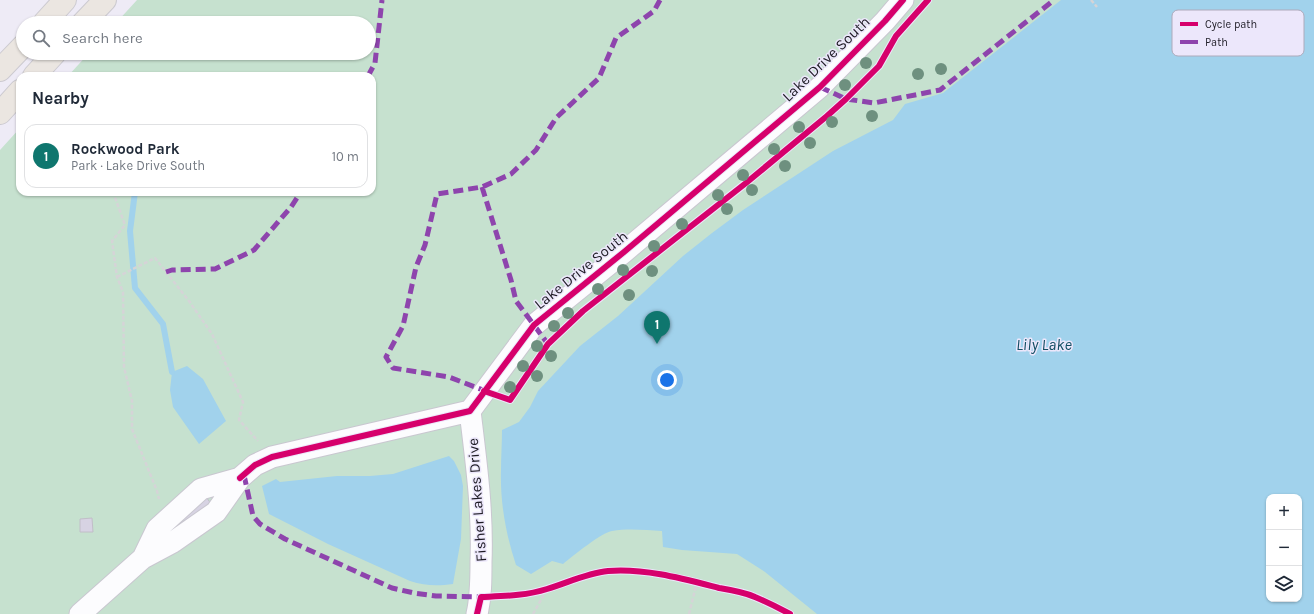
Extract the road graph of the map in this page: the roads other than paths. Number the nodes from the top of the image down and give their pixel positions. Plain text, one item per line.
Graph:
1 (65, 0) edge
2 (105, 0) edge
3 (903, 0) edge
4 (50, 16) edge
5 (90, 16) edge
6 (16, 53) edge
7 (49, 60) edge
8 (0, 70) edge
9 (38, 72) edge
10 (16, 95) edge
11 (0, 113) edge
12 (470, 410) junction
13 (240, 478) junction
14 (142, 558) junction
15 (80, 614) edge
16 (477, 614) edge

1 - 4 main road
2 - 5 main road
3 - 12 street, Lake Drive South
6 - 8 main road
7 - 9 main road
10 - 11 main road
12 - 13 street
12 - 16 street, Fisher Lakes Drive
13 - 14 street
13 - 14 street
14 - 15 street

